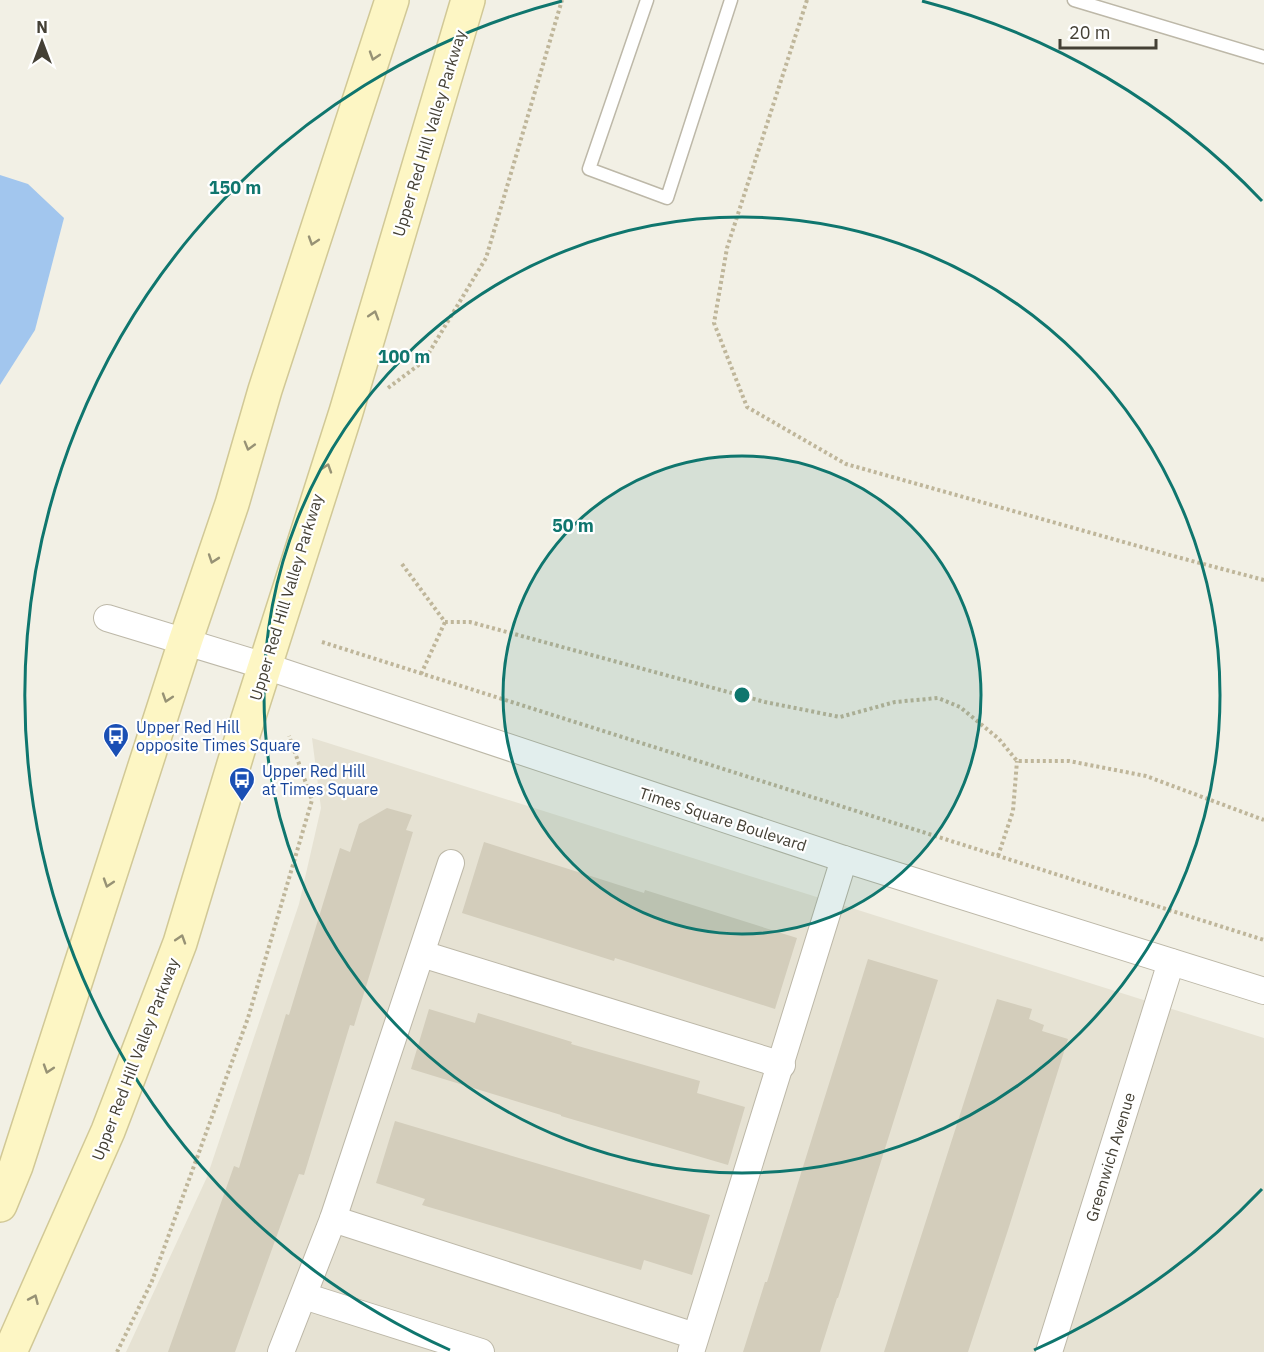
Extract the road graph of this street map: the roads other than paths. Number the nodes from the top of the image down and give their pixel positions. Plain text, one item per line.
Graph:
1 (392, 0) edge
2 (468, 0) edge
3 (647, 0) edge
4 (731, 0) edge
5 (1074, 0) edge
6 (1264, 57) edge
7 (107, 618) dead end
8 (185, 642) junction
9 (265, 666) junction
10 (844, 859) junction
11 (451, 863) dead end
12 (422, 954) junction
13 (1171, 962) junction
14 (1264, 991) edge
15 (782, 1065) junction
16 (0, 1205) edge
17 (333, 1219) junction
18 (304, 1296) junction
19 (693, 1344) edge
20 (10, 1352) edge
21 (281, 1352) edge
22 (481, 1352) edge
23 (1049, 1352) edge

1 -> 8 main road
9 -> 2 main road, Upper Red Hill Valley Parkway
3 - 4 lane
5 - 6 lane
7 - 8 street, Times Square Boulevard
8 - 9 street, Times Square Boulevard
8 -> 16 main road
9 - 10 street, Times Square Boulevard
20 -> 9 main road, Upper Red Hill Valley Parkway
10 - 13 street, Times Square Boulevard
10 - 15 street
11 - 12 street
12 - 15 street
12 - 17 street
13 - 14 street, Times Square Boulevard
13 - 23 street, Greenwich Avenue
15 - 19 street
17 - 18 street
17 - 19 street
18 - 21 street
18 - 22 street

